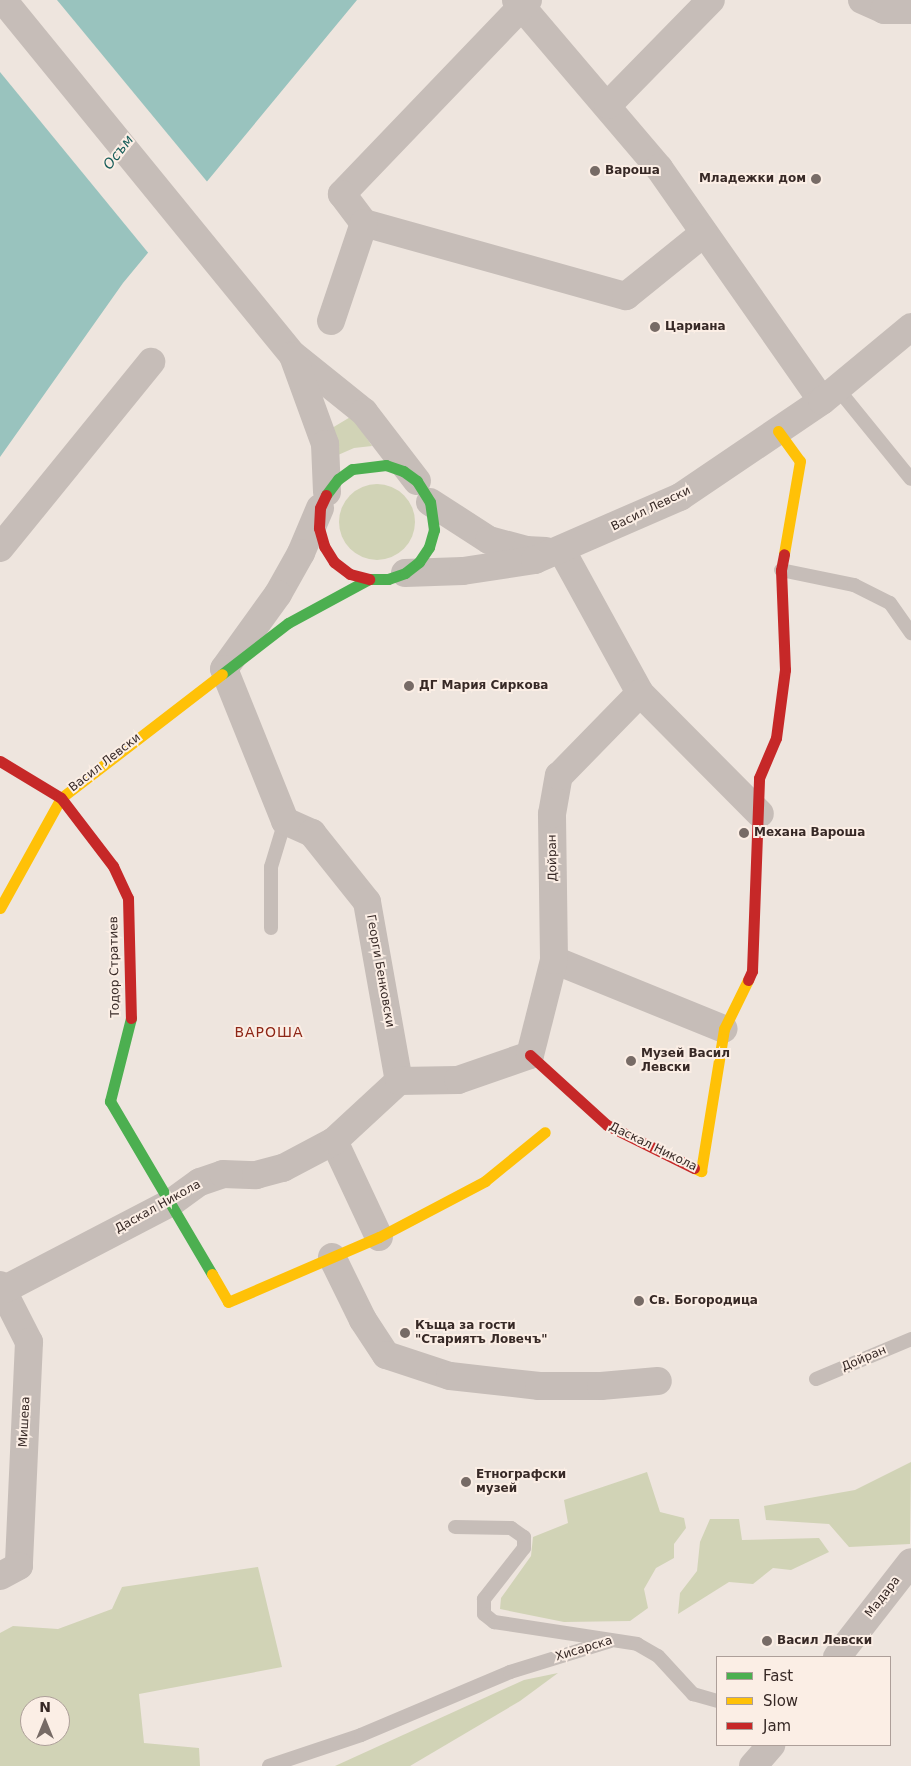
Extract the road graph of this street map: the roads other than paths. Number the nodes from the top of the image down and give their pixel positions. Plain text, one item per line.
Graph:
1 (711, 0) edge
2 (862, 0) edge
3 (522, 2) edge
4 (5, 3) edge
5 (911, 10) edge
6 (608, 105) junction
7 (364, 222) junction
8 (704, 232) junction
9 (331, 322) dead end
10 (911, 327) edge
11 (293, 355) junction
12 (151, 362) dead end
13 (830, 395) junction
14 (778, 431) junction
15 (911, 479) edge
16 (424, 491) junction
17 (323, 500) junction
18 (0, 548) edge
19 (562, 551) junction
20 (780, 570) junction
21 (405, 573) junction
22 (369, 579) junction
23 (911, 633) edge
24 (224, 669) junction
25 (640, 693) junction
26 (0, 760) edge
27 (61, 798) junction
28 (760, 814) junction
29 (285, 821) junction
30 (0, 908) edge
31 (271, 928) dead end
32 (554, 960) junction
33 (724, 1028) junction
34 (530, 1054) junction
35 (399, 1081) junction
36 (545, 1132) dead end
37 (334, 1141) junction
38 (172, 1202) junction
39 (379, 1237) junction
40 (332, 1257) junction
41 (2, 1287) edge
42 (911, 1340) edge
43 (816, 1379) dead end
44 (658, 1381) dead end
45 (455, 1527) dead end
46 (911, 1562) edge
47 (9, 1571) edge
48 (618, 1639) junction
49 (838, 1656) edge
50 (716, 1701) edge
51 (770, 1746) edge
52 (269, 1766) edge
53 (753, 1766) edge

1 - 6 street
2 - 5 street
3 - 6 street
3 - 7 street
4 - 11 street
6 - 8 street
7 - 8 street
7 - 9 street
8 - 13 street
10 - 13 street, Васил Левски
11 - 16 street
11 - 17 street
12 - 18 street
13 - 14 street, Васил Левски
13 - 15 lane
14 - 19 street, Васил Левски
14 - 20 street
16 - 17 street
16 - 19 street
16 - 21 street
17 - 22 street
17 - 24 street
19 - 21 street, Васил Левски
19 - 25 street
20 - 23 lane
20 - 28 street
21 - 22 street
22 - 24 street, Васил Левски
24 - 27 street, Васил Левски
24 - 29 street
25 - 28 street
25 - 32 street, Дойран
26 - 27 street
27 - 30 street, Васил Левски
27 - 38 street, Тодор Стратиев
28 - 33 street
29 - 31 lane
29 - 35 street, Георги Бенковски
32 - 33 street
32 - 34 street, Дойран
33 - 34 street, Даскал Никола
34 - 35 street
35 - 37 street, Даскал Никола
36 - 39 street
37 - 38 street, Даскал Никола
37 - 39 street
38 - 40 street, Тодор Стратиев
38 - 41 street, Даскал Никола
39 - 40 street
40 - 44 street
41 - 47 street, Мишева
42 - 43 lane, Дойран
45 - 48 lane, Хисарска
46 - 49 street, Мадара
48 - 50 lane
48 - 52 lane, Хисарска
51 - 53 street

